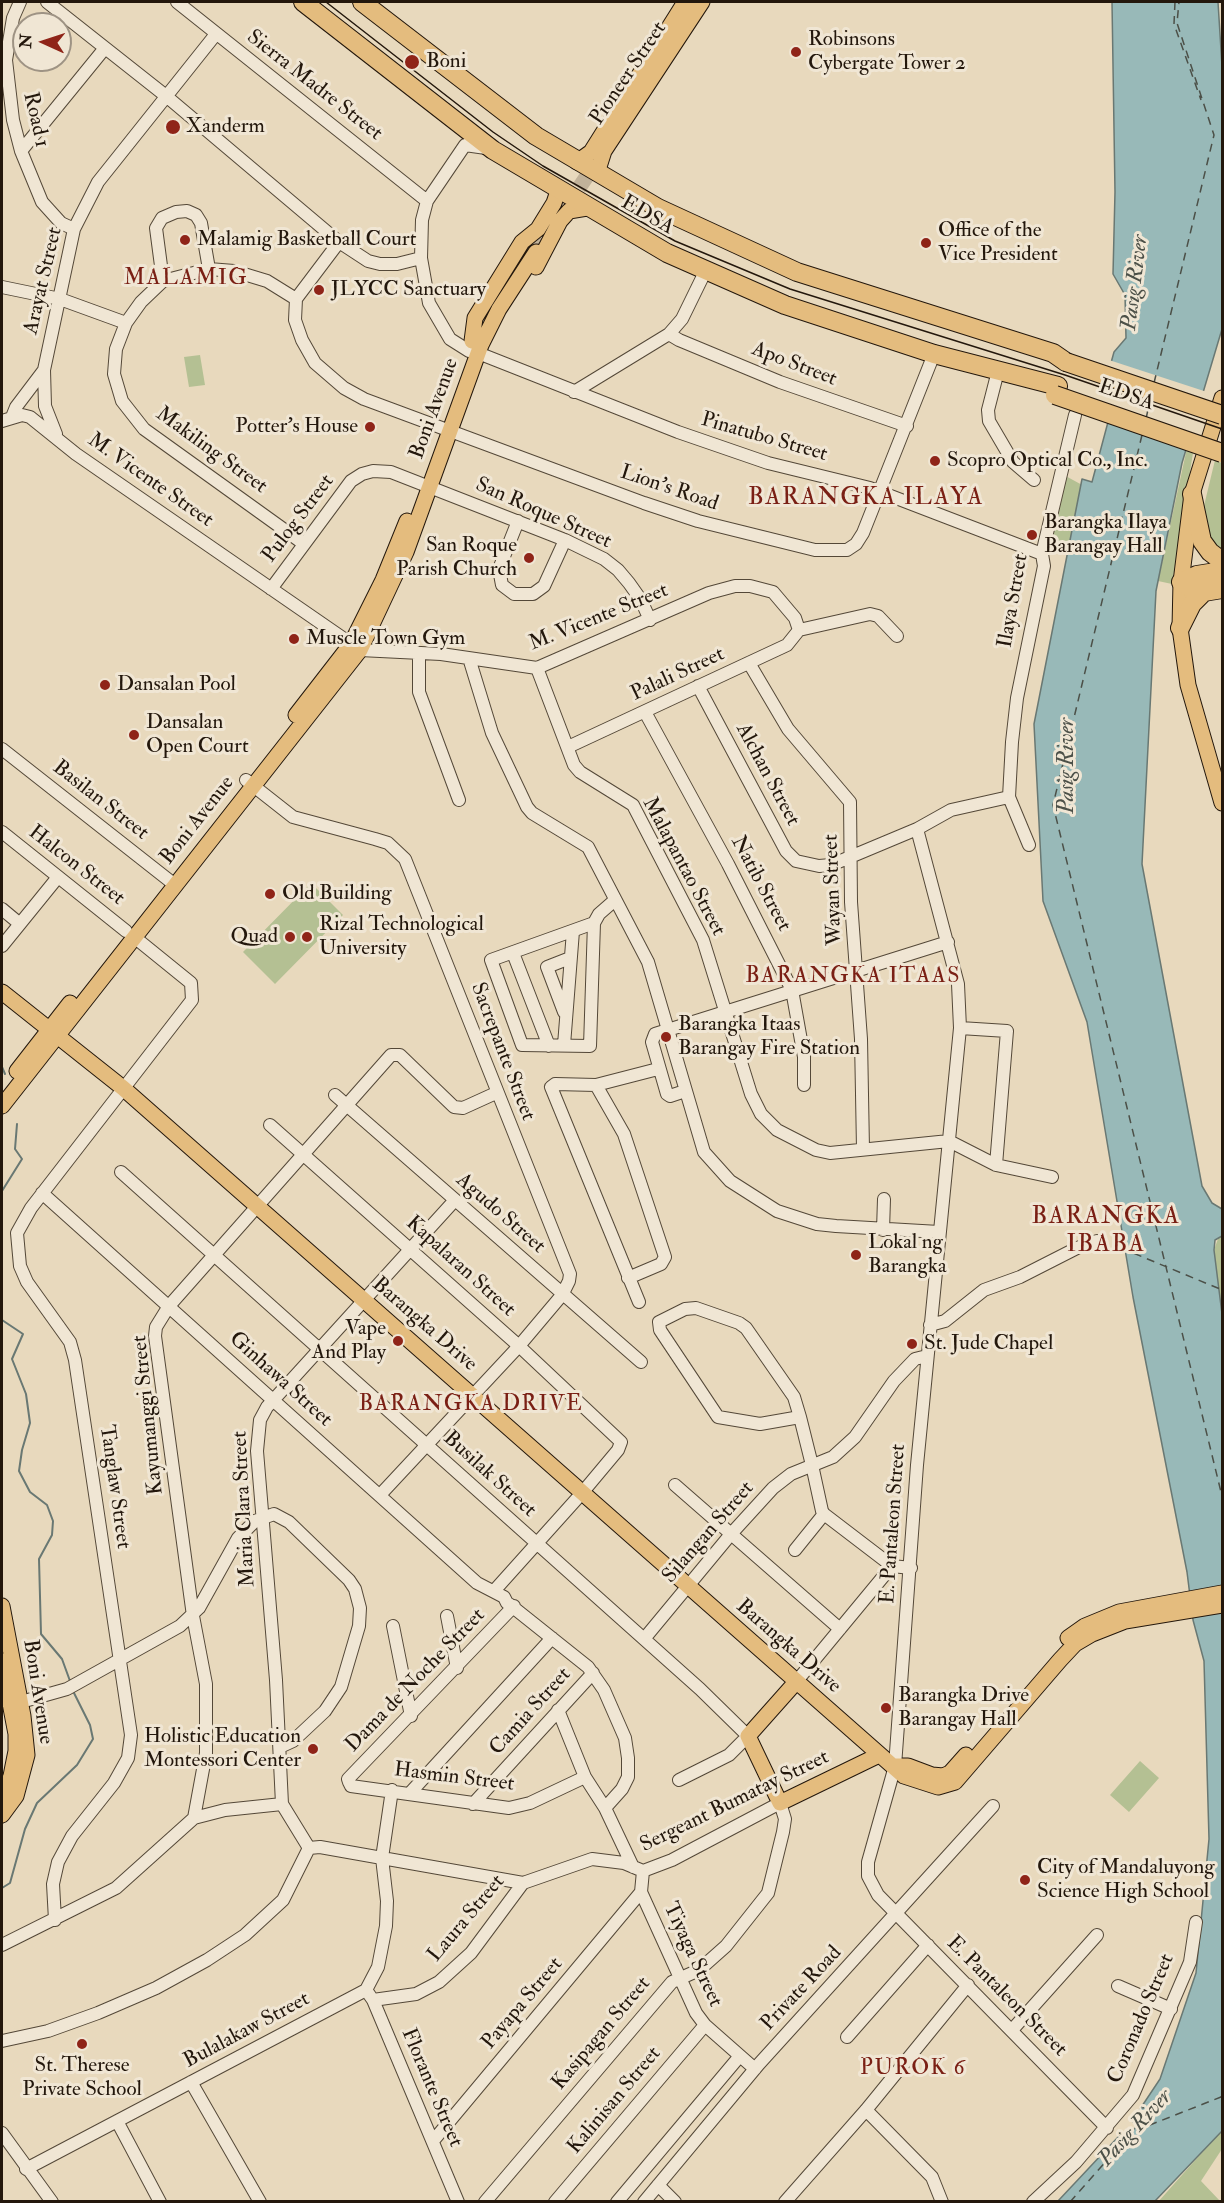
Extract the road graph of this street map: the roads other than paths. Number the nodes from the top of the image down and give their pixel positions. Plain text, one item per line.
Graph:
1 (20, 2) edge
2 (47, 2) edge
3 (177, 2) edge
4 (303, 2) edge
5 (362, 2) edge
6 (685, 2) edge
7 (702, 2) edge
8 (216, 34) junction
9 (105, 48) junction
10 (166, 96) junction
11 (616, 123) junction
12 (493, 150) junction
13 (21, 151) junction
14 (577, 162) junction
15 (597, 173) junction
16 (558, 191) junction
17 (427, 201) junction
18 (587, 207) junction
19 (74, 229) junction
20 (544, 233) junction
21 (339, 242) junction
22 (532, 250) tunnel mouth
23 (421, 258) junction
24 (208, 269) junction
25 (705, 272) junction
26 (163, 281) junction
27 (2, 287) edge
28 (60, 299) junction
29 (296, 299) junction
30 (126, 323) junction
31 (669, 334) junction
32 (475, 348) junction
33 (934, 354) junction
34 (1064, 357) junction
35 (44, 370) junction
36 (998, 371) junction
37 (1057, 390) junction
38 (574, 392) junction
39 (1222, 398) edge
40 (1222, 404) edge
41 (1075, 415) dead end
42 (1222, 415) edge
43 (7, 419) edge
44 (907, 426) junction
45 (445, 429) junction
46 (58, 438) junction
47 (1222, 443) edge
48 (1222, 453) edge
49 (1034, 480) dead end
50 (425, 485) junction
51 (881, 492) junction
52 (1192, 494) junction
53 (518, 521) junction
54 (566, 540) junction
55 (304, 544) junction
56 (1042, 554) junction
57 (1222, 561) edge
58 (1222, 571) edge
59 (1181, 582) junction
60 (1222, 589) edge
61 (271, 590) junction
62 (1203, 593) junction
63 (650, 620) junction
64 (1180, 628) junction
65 (799, 630) junction
66 (897, 636) dead end
67 (356, 647) junction
68 (419, 653) junction
69 (469, 658) junction
70 (749, 663) junction
71 (537, 668) junction
72 (698, 686) junction
73 (645, 712) junction
74 (568, 747) junction
75 (2, 749) edge
76 (249, 782) junction
77 (1009, 797) junction
78 (459, 800) dead end
79 (1222, 802) edge
80 (917, 829) junction
81 (2, 832) edge
82 (1029, 845) dead end
83 (850, 858) junction
84 (58, 877) junction
85 (171, 882) junction
86 (615, 900) junction
87 (2, 909) edge
88 (594, 923) junction
89 (20, 924) junction
90 (573, 931) junction
91 (130, 934) junction
92 (948, 942) junction
93 (2, 946) edge
94 (513, 953) junction
95 (570, 958) junction
96 (856, 970) junction
97 (792, 990) junction
98 (2, 992) edge
99 (724, 1011) junction
100 (566, 1016) junction
101 (960, 1028) junction
102 (668, 1029) junction
103 (53, 1033) junction
104 (564, 1045) junction
105 (549, 1046) junction
106 (658, 1069) junction
107 (596, 1085) junction
108 (804, 1085) dead end
109 (123, 1088) junction
110 (2, 1091) edge
111 (685, 1091) junction
112 (496, 1093) junction
113 (335, 1095) dead end
114 (345, 1105) junction
115 (2, 1106) edge
116 (270, 1125) dead end
117 (949, 1141) junction
118 (863, 1149) junction
119 (304, 1154) junction
120 (996, 1165) junction
121 (121, 1172) dead end
122 (1052, 1177) dead end
123 (42, 1193) junction
124 (884, 1199) dead end
125 (455, 1200) junction
126 (258, 1206) junction
127 (883, 1230) junction
128 (939, 1232) junction
129 (1097, 1241) dead end
130 (411, 1250) junction
131 (214, 1256) junction
132 (628, 1278) junction
133 (562, 1295) junction
134 (365, 1301) junction
135 (639, 1302) dead end
136 (169, 1306) junction
137 (930, 1325) junction
138 (519, 1346) junction
139 (320, 1350) junction
140 (927, 1356) junction
141 (641, 1362) dead end
142 (472, 1396) junction
143 (274, 1400) junction
144 (800, 1417) junction
145 (621, 1442) joint
146 (426, 1446) junction
147 (812, 1465) junction
148 (675, 1485) dead end
149 (582, 1493) junction
150 (380, 1495) junction
151 (824, 1514) junction
152 (262, 1517) junction
153 (731, 1534) junction
154 (536, 1545) junction
155 (795, 1550) dead end
156 (892, 1566) junction
157 (911, 1568) junction
158 (688, 1586) junction
159 (1222, 1593) edge
160 (504, 1599) junction
161 (1222, 1605) edge
162 (2, 1606) edge
163 (1132, 1614) junction
164 (193, 1616) junction
165 (447, 1616) dead end
166 (393, 1626) dead end
167 (840, 1629) junction
168 (552, 1638) junction
169 (644, 1639) junction
170 (120, 1660) junction
171 (2, 1661) edge
172 (457, 1668) junction
173 (593, 1673) junction
174 (796, 1682) junction
175 (11, 1702) edge
176 (558, 1710) junction
177 (411, 1716) junction
178 (748, 1736) junction
179 (280, 1747) junction
180 (879, 1755) junction
181 (896, 1766) junction
182 (585, 1777) junction
183 (679, 1780) dead end
184 (349, 1782) joint
185 (392, 1790) junction
186 (410, 1793) junction
187 (2, 1798) edge
188 (780, 1803) junction
189 (282, 1804) junction
190 (473, 1804) junction
191 (993, 1806) dead end
192 (606, 1808) junction
193 (2, 1815) edge
194 (194, 1818) junction
195 (309, 1848) junction
196 (382, 1858) junction
197 (638, 1869) junction
198 (523, 1883) junction
199 (641, 1892) junction
200 (897, 1914) junction
201 (55, 1920) junction
202 (1196, 1922) dead end
203 (1097, 1935) dead end
204 (2, 1945) edge
205 (928, 1945) junction
206 (680, 1978) junction
207 (968, 1985) junction
208 (1118, 1986) dead end
209 (370, 1995) junction
210 (1171, 2009) junction
211 (705, 2025) junction
212 (1012, 2030) junction
213 (847, 2037) dead end
214 (2, 2041) edge
215 (739, 2057) junction
216 (755, 2069) junction
217 (191, 2082) junction
218 (866, 2110) junction
219 (117, 2121) junction
220 (1107, 2127) junction
221 (2, 2133) edge
222 (433, 2141) junction
223 (26, 2169) junction
224 (658, 2185) junction
225 (51, 2202) edge
226 (160, 2202) edge
227 (260, 2202) edge
228 (458, 2202) edge
229 (485, 2202) edge
230 (555, 2202) edge
231 (617, 2202) edge
232 (644, 2202) edge
233 (675, 2202) edge
234 (785, 2202) edge
235 (942, 2202) edge
236 (1033, 2202) edge

1 - 13 street, Road 1
2 - 9 street
3 - 8 street, Sierra Madre Street
4 - 12 highway, EDSA
5 - 14 highway, EDSA
6 - 11 main road, Pioneer Street
7 - 11 main road, Pioneer Street
8 - 10 street, Arayat Street
8 - 17 street, Sierra Madre Street
9 - 10 street
9 - 13 street
10 - 19 street, Arayat Street
10 - 21 street
11 - 14 main road, Pioneer Street
11 - 15 main road, Pioneer Street
12 - 16 highway, EDSA
12 - 17 street, Pinatubo Street
13 - 19 street, Road 1
14 - 15 highway, EDSA
15 - 34 highway, EDSA
16 - 18 highway, EDSA
16 - 20 main road, Boni Avenue
17 - 23 street, Pinatubo Street
18 - 20 main road, Boni Avenue
18 - 25 highway, EDSA
19 - 28 street, Arayat Street
20 - 32 main road, Boni Avenue
20 - 32 main road, Boni Avenue
21 - 23 street
21 - 29 street
22 - 32 main road, Boni Avenue
23 - 32 street, Pinatubo Street
24 - 26 street, Makiling Street
24 - 26 street
24 - 29 street, Makiling Street
25 - 31 street
25 - 33 highway, EDSA
26 - 30 street, Makiling Street
27 - 28 street
28 - 30 street
28 - 35 street, Arayat Street
29 - 45 street, Lion's Road
30 - 55 street, Makiling Street
31 - 38 street
31 - 44 street, Apo Street
32 - 38 street, Pinatubo Street
32 - 45 main road, Boni Avenue
33 - 36 highway, EDSA
33 - 44 street, Lion's Road
34 - 40 highway, EDSA
34 - 42 highway, EDSA, bridge
35 - 43 street, Arayat Street
35 - 46 street, M. Vicente Street
36 - 37 highway, EDSA
36 - 49 street
37 - 47 highway, EDSA
37 - 48 highway, EDSA, bridge
38 - 51 street, Pinatubo Street
39 - 52 main road
41 - 56 street, Ilaya Street
43 - 46 street, M. Vicente Street
44 - 51 street, Lion's Road
45 - 50 main road, Boni Avenue
45 - 51 street, Lion's Road
46 - 61 street, M. Vicente Street
50 - 53 street, San Roque Street
50 - 55 street, Pulog Street
50 - 67 main road, Boni Avenue
51 - 56 street, Pinatubo Street
52 - 57 highway
52 - 59 main road
53 - 54 street, San Roque Street
53 - 54 street
54 - 63 street, San Roque Street
55 - 61 street, Pulog Street
56 - 77 street, Ilaya Street
58 - 59 highway
59 - 62 highway
59 - 64 main road
60 - 62 highway
61 - 67 street, M. Vicente Street
62 - 64 highway
63 - 65 street, M. Vicente Street
63 - 71 street, M. Vicente Street
64 - 79 main road
65 - 66 street
65 - 70 street, Palali Street
67 - 68 street, M. Vicente Street
67 - 76 main road, Boni Avenue
68 - 69 street, M. Vicente Street
68 - 78 street
69 - 71 street, M. Vicente Street
69 - 86 street
70 - 72 street, Palali Street
70 - 83 street, Wayan Street
71 - 74 street, Malapantao Street
72 - 73 street, Palali Street
72 - 83 street, Alchan Street
73 - 74 street, Palali Street
73 - 97 street, Natib Street
74 - 99 street, Malapantao Street
75 - 85 street, Basilan Street
76 - 85 main road, Boni Avenue
76 - 112 street, Sacrepante Street
77 - 80 street, Alchan Street
77 - 82 street
80 - 83 street, Alchan Street
80 - 92 street, E. Pantaleon Street
81 - 84 street, Halcon Street
83 - 96 street, Wayan Street
84 - 89 street
84 - 91 street, Halcon Street
85 - 91 main road, Boni Avenue
86 - 88 street
86 - 102 street
87 - 89 street
88 - 90 street
88 - 104 street
89 - 93 street
90 - 94 street
90 - 95 street
91 - 103 main road, Boni Avenue
91 - 109 street, Halcon Street
92 - 96 street
92 - 101 street, E. Pantaleon Street
94 - 105 street
94 - 105 street
95 - 100 street
95 - 100 street
96 - 97 street
96 - 118 street, Wayan Street
97 - 99 street
97 - 108 street, Natib Street
98 - 103 main road, Barangka Drive
99 - 102 street
99 - 118 street, Malapantao Street
100 - 104 street
101 - 117 street, E. Pantaleon Street
101 - 120 street
102 - 106 street
102 - 111 street
103 - 109 main road, Barangka Drive
103 - 110 main road, Boni Avenue
103 - 115 main road, Boni Avenue
104 - 105 street
106 - 107 street
106 - 111 street
107 - 132 street
107 - 132 street
109 - 123 street, Tanglaw Street
109 - 126 main road, Barangka Drive
111 - 127 street
112 - 114 street, Kayumanggi Street
112 - 133 street, Sacrepante Street
113 - 114 street, Agudo Street
114 - 119 street, Kayumanggi Street
114 - 125 street, Agudo Street
116 - 119 street, Kapalaran Street
117 - 118 street
117 - 120 street
117 - 128 street, E. Pantaleon Street
119 - 126 street, Kayumanggi Street
119 - 130 street, Kapalaran Street
120 - 122 street
121 - 131 street, Busilak Street
123 - 136 street, Ginhawa Street
123 - 170 street, Tanglaw Street
124 - 127 street
125 - 130 street, Maria Clara Street
125 - 133 street, Agudo Street
126 - 131 street, Kayumanggi Street
126 - 134 main road, Barangka Drive
127 - 128 street
128 - 137 street, E. Pantaleon Street
129 - 137 street
130 - 134 street, Maria Clara Street
130 - 138 street, Kapalaran Street
131 - 136 street, Kayumanggi Street
131 - 139 street, Busilak Street
132 - 135 street
133 - 138 street
133 - 141 street, Agudo Street
134 - 139 street, Maria Clara Street
134 - 142 main road, Barangka Drive
136 - 143 street, Ginhawa Street
136 - 164 street, Kayumanggi Street
137 - 140 street, E. Pantaleon Street
138 - 142 street
138 - 145 street, Kapalaran Street
139 - 143 street, Maria Clara Street
139 - 146 street, Busilak Street
140 - 147 street, Silangan Street
140 - 157 street, E. Pantaleon Street
142 - 146 street
142 - 149 main road, Barangka Drive
143 - 150 street, Ginhawa Street
143 - 152 street, Maria Clara Street
144 - 144 street
144 - 147 street
145 - 149 street, Dama de Noche Street
146 - 150 street
146 - 154 street, Busilak Street
147 - 151 street
147 - 153 street, Silangan Street
148 - 153 street
149 - 154 street, Dama de Noche Street
149 - 158 main road, Barangka Drive
150 - 160 street, Ginhawa Street
151 - 155 street
151 - 156 street
152 - 164 street
152 - 179 street, Maria Clara Street
152 - 179 street
153 - 158 street, Silangan Street
153 - 167 street
154 - 160 street, Dama de Noche Street
154 - 169 street, Busilak Street
156 - 157 street
156 - 167 street
157 - 181 street, E. Pantaleon Street
158 - 169 street, Silangan Street
158 - 174 main road, Barangka Drive
159 - 163 main road
160 - 168 street, Ginhawa Street
160 - 172 street, Dama de Noche Street
161 - 163 main road
162 - 175 main road, Boni Avenue
163 - 181 main road, Barangka Drive
164 - 170 street
164 - 194 street, Kayumanggi Street
165 - 172 street
166 - 177 street
167 - 174 street
168 - 173 street, Ginhawa Street
168 - 186 street
169 - 178 street, Busilak Street
170 - 175 street
170 - 201 street, Tanglaw Street
171 - 175 main road, Boni Avenue
172 - 177 street, Dama de Noche Street
173 - 176 street, Camia Street
173 - 192 street
174 - 178 main road
174 - 180 main road, Barangka Drive
175 - 187 main road, Boni Avenue
175 - 193 main road, Boni Avenue
176 - 182 street
176 - 190 street, Camia Street
177 - 184 street, Dama de Noche Street
178 - 183 street
178 - 188 main road, Busilak Street
179 - 189 street, Maria Clara Street
180 - 181 main road, Barangka Drive
180 - 188 main road, Sergeant Bumatay Street
181 - 200 street, E. Pantaleon Street
182 - 190 street, Hasmin Street
182 - 192 street
184 - 185 street, Hasmin Street
185 - 186 street, Hasmin Street
185 - 196 street
186 - 190 street, Hasmin Street
188 - 197 street, Sergeant Bumatay Street
188 - 206 street, Kasipagan Street
189 - 194 street
189 - 195 street, Maria Clara Street
191 - 200 street, Private Road
192 - 197 street
194 - 201 street
195 - 196 street, Sergeant Bumatay Street
195 - 214 street
196 - 198 street, Sergeant Bumatay Street
196 - 209 street
197 - 198 street, Sergeant Bumatay Street
197 - 199 street, Tiyaga Street
198 - 209 street, Laura Street
199 - 206 street, Tiyaga Street
199 - 222 street, Payapa Street
200 - 205 street, E. Pantaleon Street
200 - 216 street, Private Road
201 - 204 street
202 - 210 street, Coronado Street
203 - 212 street
205 - 207 street, E. Pantaleon Street
205 - 213 street
206 - 211 street, Tiyaga Street
206 - 229 street, Kasipagan Street
207 - 212 street, E. Pantaleon Street
207 - 218 street
208 - 210 street
209 - 217 street, Bulalakaw Street
209 - 222 street, Florante Street
210 - 220 street, Coronado Street
211 - 215 street, Tiyaga Street
211 - 230 street, Kalinisan Street
212 - 220 street, E. Pantaleon Street
215 - 216 street, Tiyaga Street
215 - 231 street
216 - 224 street, Private Road
217 - 219 street, Bulalakaw Street
217 - 227 street
218 - 234 street
218 - 235 street
219 - 223 street, Bulalakaw Street
219 - 226 street
220 - 236 street, Coronado Street
221 - 223 street
222 - 228 street, Florante Street
223 - 225 street
224 - 232 street, Private Road
224 - 233 street

